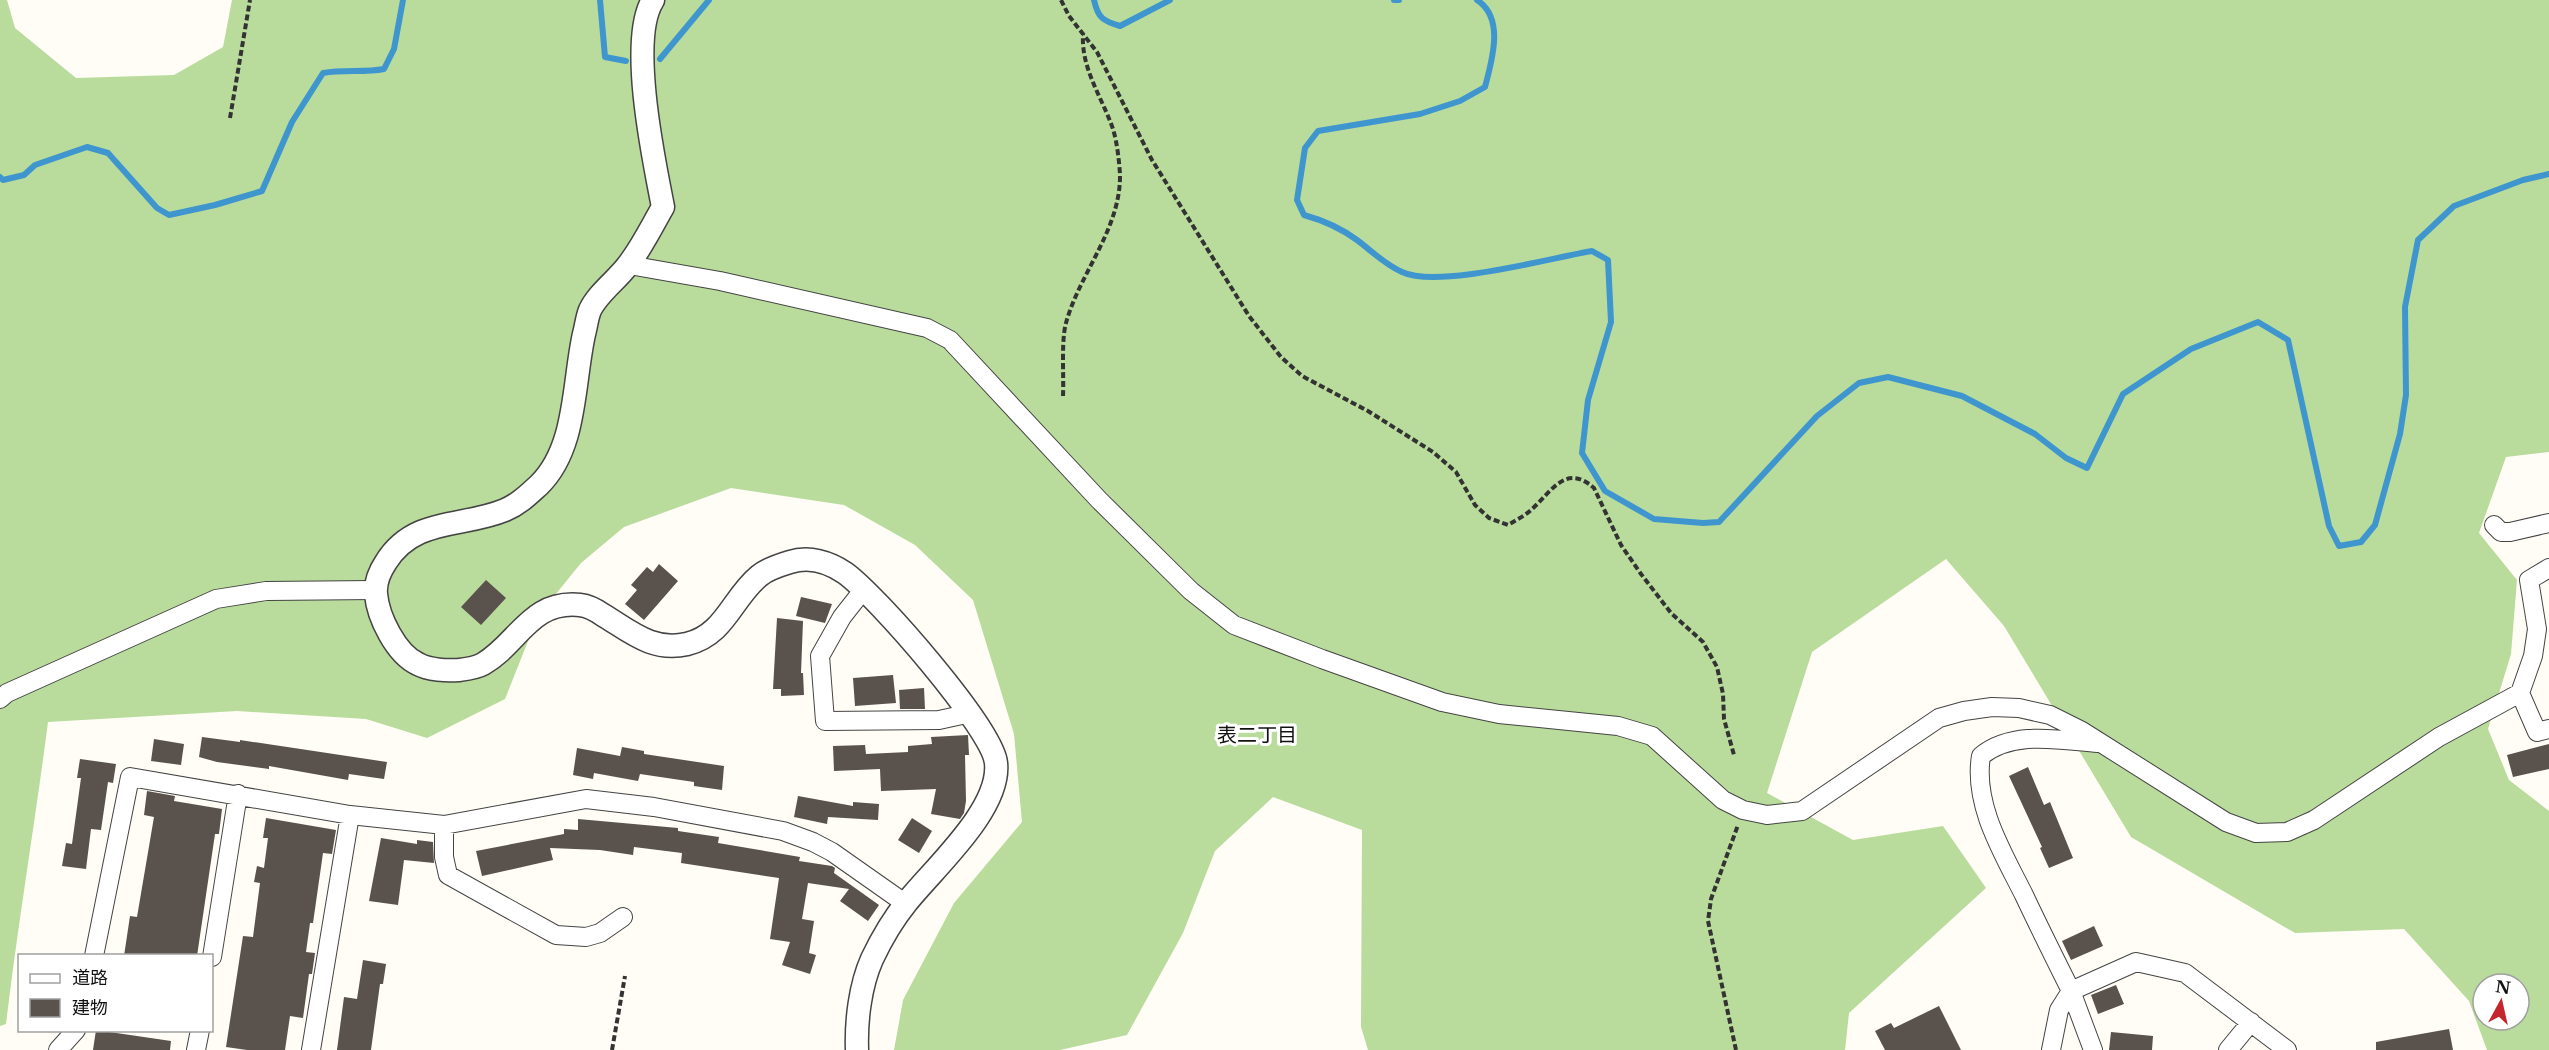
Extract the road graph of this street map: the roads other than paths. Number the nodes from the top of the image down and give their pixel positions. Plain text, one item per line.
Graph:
1 (653, 0) edge
2 (629, 265) junction
3 (2549, 523) edge
4 (2493, 525) dead end
5 (2549, 568) edge
6 (864, 589) junction
7 (375, 590) junction
8 (2520, 693) junction
9 (0, 699) edge
10 (971, 713) junction
11 (2549, 729) edge
12 (2100, 743) junction
13 (238, 794) junction
14 (350, 815) junction
15 (444, 825) junction
16 (906, 904) junction
17 (622, 916) dead end
18 (94, 954) edge
19 (212, 954) edge
20 (2071, 991) junction
21 (2251, 1022) junction
22 (73, 1032) edge
23 (200, 1032) edge
24 (58, 1050) edge
25 (196, 1050) edge
26 (311, 1050) edge
27 (857, 1050) edge
28 (2051, 1050) edge
29 (2093, 1050) edge
30 (2228, 1050) edge
31 (2287, 1050) edge

1 - 2 street
2 - 7 street
2 - 12 street
3 - 4 street
5 - 8 street
6 - 7 street
6 - 10 street
6 - 10 street
7 - 9 street
8 - 11 street
8 - 12 street
10 - 16 street
12 - 20 street
13 - 14 street
13 - 18 street
13 - 19 street
14 - 15 street
14 - 26 street
15 - 16 street
15 - 17 street
16 - 27 street
20 - 21 street
20 - 28 street
20 - 29 street
21 - 30 street
21 - 31 street
22 - 24 street
23 - 25 street

